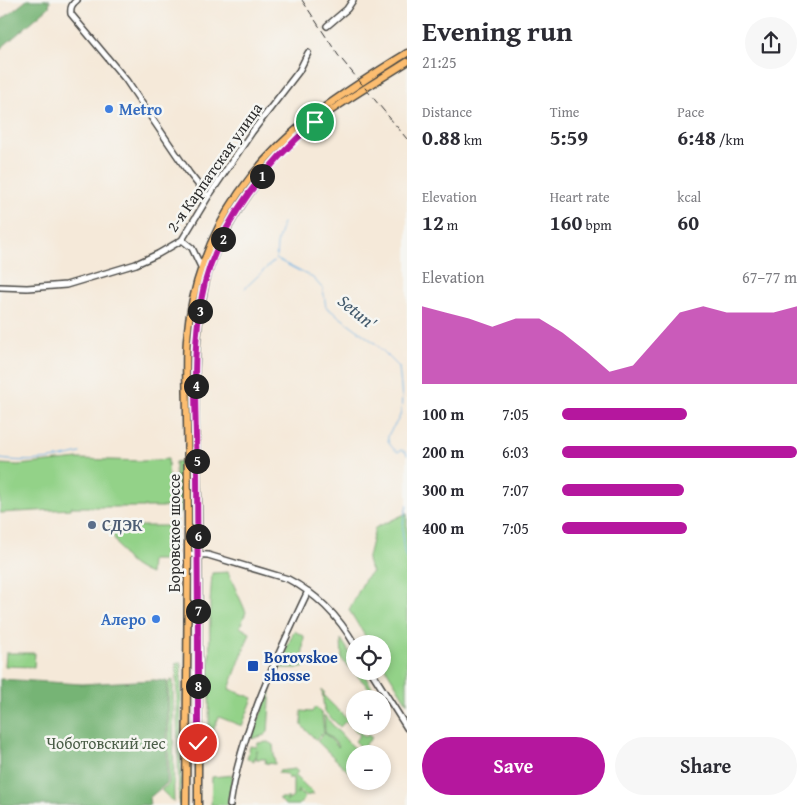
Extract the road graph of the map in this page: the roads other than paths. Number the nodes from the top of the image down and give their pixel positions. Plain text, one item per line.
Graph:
1 (77, 0) edge
2 (354, 0) edge
3 (327, 26) dead end
4 (308, 53) dead end
5 (407, 53) edge
6 (407, 62) edge
7 (208, 197) junction
8 (182, 240) junction
9 (202, 269) junction
10 (0, 287) edge
11 (188, 554) junction
12 (198, 554) junction
13 (308, 591) junction
14 (348, 635) edge
15 (377, 680) edge
16 (407, 728) edge
17 (186, 805) edge
18 (198, 805) edge
19 (230, 805) edge

1 - 7 street
2 - 3 street
4 - 7 street, 2-я Карпатская улица
5 - 9 main road, Боровское шоссе
6 - 12 main road, Боровское шоссе
7 - 8 street, 2-я Карпатская улица
8 - 9 street
8 - 10 street, 2-я Карпатская улица
9 - 11 main road, Боровское шоссе
11 - 12 street
11 - 17 main road, Боровское шоссе
12 - 13 street
12 - 18 main road, Боровское шоссе
13 - 14 street
13 - 19 street
15 - 16 street

